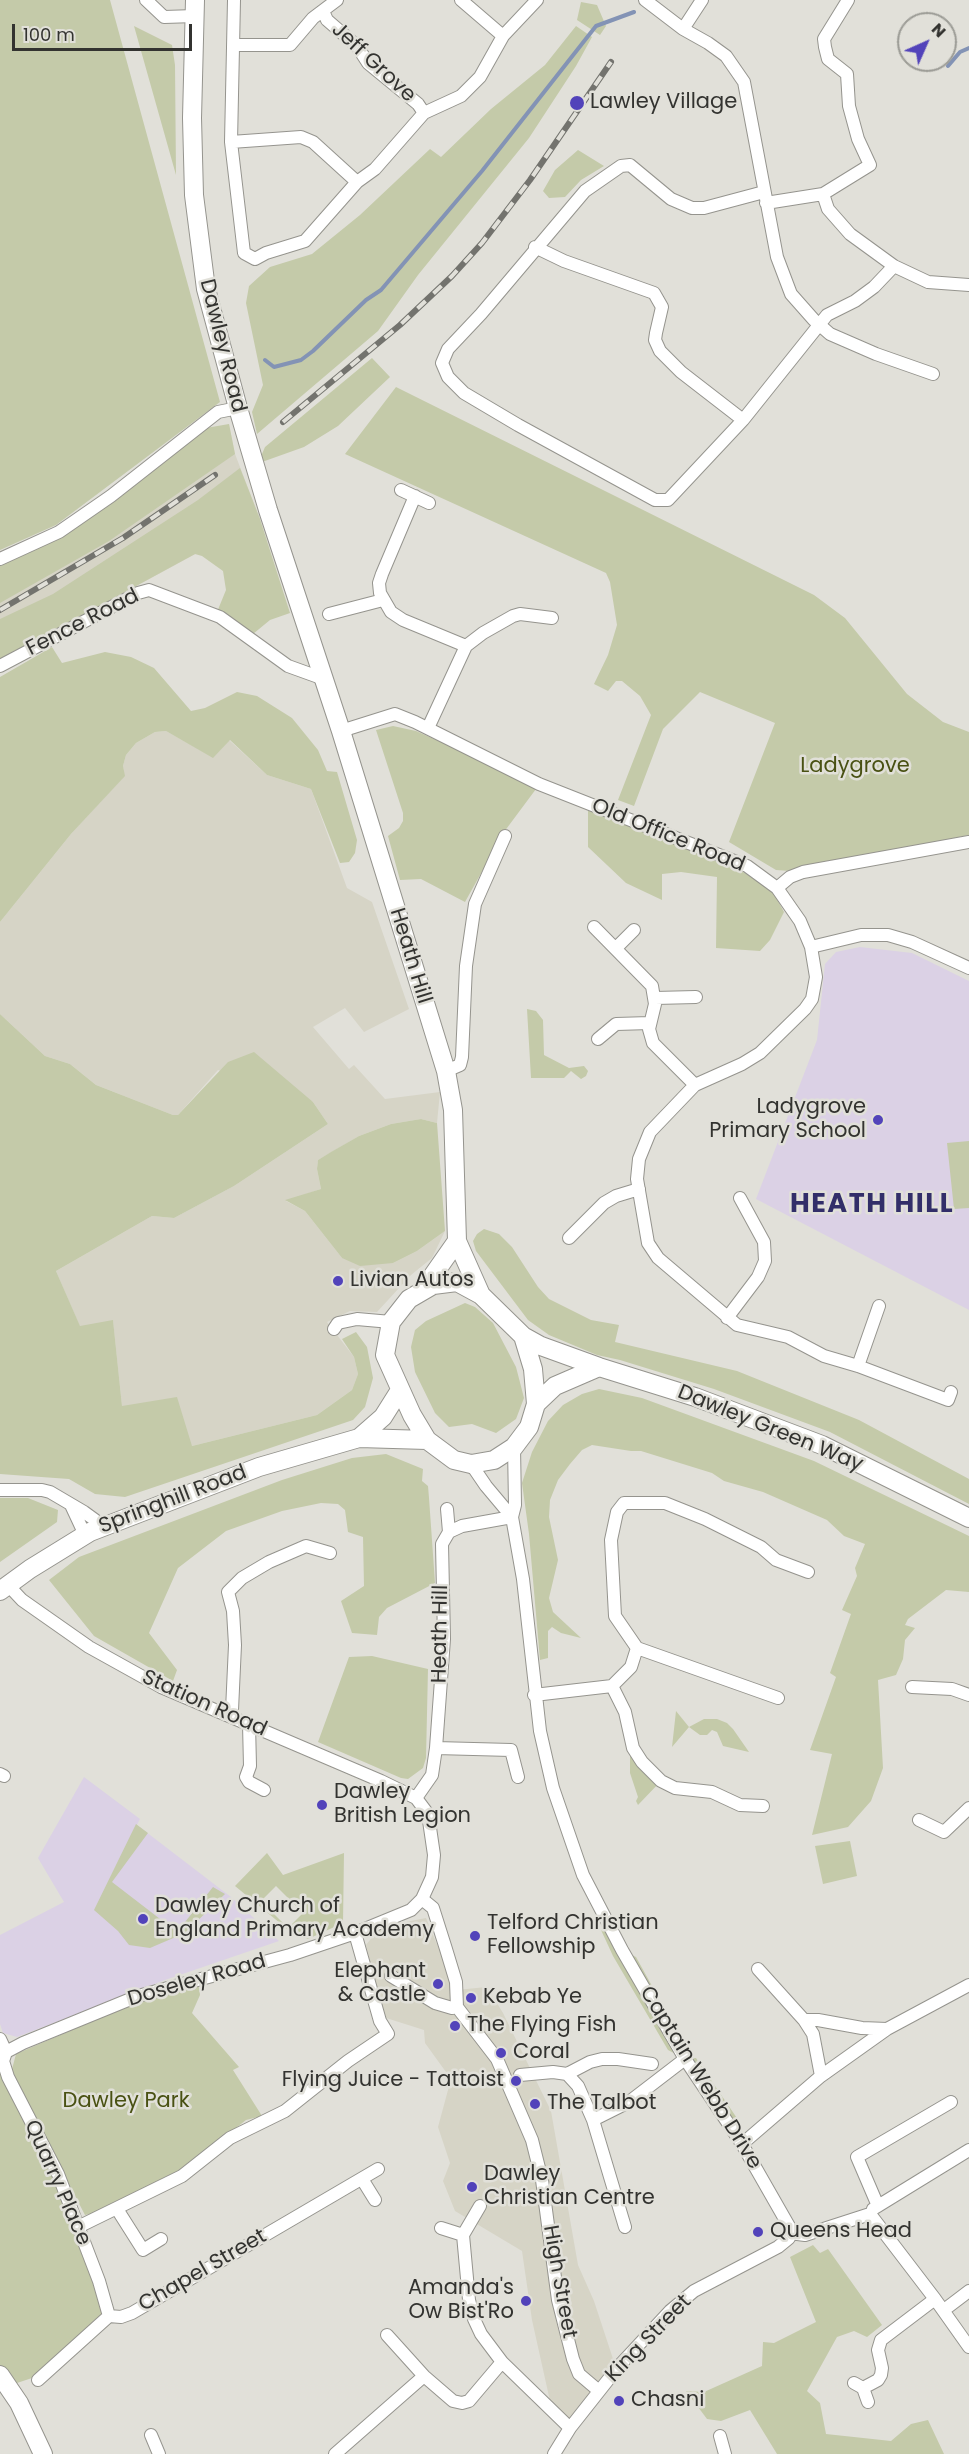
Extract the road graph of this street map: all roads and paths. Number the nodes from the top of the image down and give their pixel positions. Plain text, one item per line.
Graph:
1 (146, 0) edge
2 (234, 0) edge
3 (337, 0) edge
4 (461, 0) edge
5 (537, 0) edge
6 (645, 0) edge
7 (702, 0) edge
8 (848, 0) edge
9 (195, 8) edge
10 (323, 11) junction
11 (683, 29) junction
12 (503, 36) junction
13 (233, 45) junction
14 (423, 113) junction
15 (231, 142) junction
16 (357, 182) junction
17 (823, 194) junction
18 (765, 197) junction
19 (535, 247) junction
20 (894, 266) junction
21 (969, 285) edge
22 (818, 325) junction
23 (933, 374) dead end
24 (238, 408) junction
25 (743, 420) junction
26 (401, 490) dead end
27 (415, 496) junction
28 (429, 502) dead end
29 (0, 559) edge
30 (383, 600) junction
31 (329, 614) dead end
32 (552, 618) dead end
33 (466, 646) junction
34 (0, 666) edge
35 (324, 679) junction
36 (428, 728) junction
37 (341, 731) junction
38 (505, 836) dead end
39 (969, 842) edge
40 (777, 888) junction
41 (594, 927) dead end
42 (634, 930) dead end
43 (810, 947) junction
44 (616, 948) junction
45 (969, 968) edge
46 (696, 996) dead end
47 (655, 998) junction
48 (650, 1023) junction
49 (598, 1039) dead end
50 (446, 1071) junction
51 (695, 1085) junction
52 (639, 1189) junction
53 (740, 1198) dead end
54 (569, 1238) dead end
55 (457, 1241) junction
56 (422, 1291) junction
57 (481, 1294) junction
58 (879, 1306) dead end
59 (727, 1318) junction
60 (391, 1322) junction
61 (334, 1329) dead end
62 (523, 1336) junction
63 (858, 1366) junction
64 (599, 1367) junction
65 (400, 1390) junction
66 (951, 1392) dead end
67 (536, 1404) junction
68 (359, 1438) junction
69 (427, 1440) junction
70 (514, 1447) junction
71 (471, 1464) junction
72 (0, 1490) edge
73 (447, 1509) dead end
74 (512, 1517) junction
75 (969, 1518) edge
76 (92, 1532) junction
77 (449, 1532) junction
78 (330, 1553) dead end
79 (808, 1572) dead end
80 (4, 1588) edge
81 (638, 1648) junction
82 (612, 1686) junction
83 (912, 1687) dead end
84 (534, 1695) junction
85 (969, 1695) edge
86 (778, 1698) dead end
87 (230, 1716) junction
88 (249, 1724) junction
89 (436, 1748) junction
90 (518, 1777) dead end
91 (264, 1790) dead end
92 (416, 1798) junction
93 (763, 1806) dead end
94 (969, 1808) edge
95 (919, 1820) dead end
96 (422, 1899) junction
97 (354, 1933) junction
98 (758, 1969) dead end
99 (391, 1976) dead end
100 (969, 1985) edge
101 (457, 2007) junction
102 (804, 2020) junction
103 (887, 2029) junction
104 (0, 2039) edge
105 (3, 2058) edge
106 (685, 2059) junction
107 (652, 2064) dead end
108 (567, 2074) junction
109 (520, 2075) dead end
110 (821, 2076) junction
111 (951, 2102) dead end
112 (593, 2120) junction
113 (742, 2144) junction
114 (969, 2150) edge
115 (378, 2169) dead end
116 (362, 2179) junction
117 (375, 2200) dead end
118 (480, 2206) dead end
119 (117, 2209) junction
120 (874, 2210) junction
121 (78, 2227) junction
122 (625, 2227) dead end
123 (441, 2228) dead end
124 (789, 2228) junction
125 (463, 2235) junction
126 (160, 2239) dead end
127 (969, 2291) edge
128 (936, 2299) junction
129 (944, 2310) junction
130 (109, 2316) junction
131 (387, 2335) dead end
132 (969, 2347) edge
133 (502, 2361) junction
134 (0, 2375) edge
135 (424, 2376) junction
136 (38, 2380) dead end
137 (599, 2391) junction
138 (868, 2402) dead end
139 (570, 2428) junction
140 (151, 2435) dead end
141 (720, 2436) dead end
142 (44, 2454) edge
143 (159, 2454) edge
144 (335, 2454) edge
145 (554, 2454) edge
146 (725, 2454) edge

1 - 9 street
2 - 13 street
3 - 10 street
4 - 12 street
5 - 12 street
6 - 11 street
7 - 11 street
8 - 17 street
9 - 24 main road, Dawley Road
10 - 13 street
10 - 14 street, Jeff Grove
11 - 18 street
12 - 14 street
13 - 15 street
14 - 16 street
15 - 16 street
15 - 16 street
17 - 18 street
17 - 20 street
18 - 19 street
18 - 22 street
19 - 25 street
19 - 25 street
20 - 21 street
20 - 22 street
22 - 23 street
22 - 25 street
24 - 29 street
24 - 35 main road, Dawley Road
26 - 27 street
27 - 28 street
27 - 30 street
30 - 31 street
30 - 33 street
32 - 33 street
33 - 36 street
34 - 35 street, Fence Road
35 - 37 main road, Heath Hill
36 - 37 street, Old Office Road
36 - 40 street, Old Office Road
37 - 50 main road, Heath Hill
38 - 50 street
39 - 40 street
40 - 43 street, Old Office Road
41 - 44 street
42 - 44 street
43 - 45 street
43 - 51 street, Old Office Road
44 - 47 street
46 - 47 street
47 - 48 street
48 - 49 street
48 - 51 street
50 - 55 main road, Heath Hill
51 - 52 street
52 - 54 street
52 - 59 street
53 - 59 street
55 - 56 main road
55 - 57 main road, Heath Hill
56 - 57 main road
56 - 60 main road
57 - 62 main road
58 - 63 street
59 - 63 street
60 - 61 street
60 - 65 main road
62 - 64 main road, Dawley Green Way
62 - 67 main road
63 - 66 street
64 - 67 main road
64 - 75 main road, Dawley Green Way
65 - 68 main road, Springhill Road
65 - 69 main road
67 - 70 main road
68 - 69 main road, Springhill Road
68 - 76 main road, Springhill Road
69 - 71 main road
70 - 71 main road
70 - 74 street, Captain Webb Drive
71 - 74 street, Captain Webb Drive
72 - 76 street
73 - 77 street, Heath Hill
74 - 77 street
74 - 84 street, Captain Webb Drive
76 - 80 main road, Springhill Road
77 - 89 street, Heath Hill
78 - 87 street
79 - 81 street
80 - 87 street, Station Road
81 - 82 street
81 - 86 street
82 - 84 street
82 - 93 street
83 - 85 street
84 - 106 street, Captain Webb Drive
87 - 88 street, Station Road
88 - 91 street
88 - 92 street, Station Road
89 - 90 street
89 - 92 street, Heath Hill
92 - 96 street
94 - 95 street
96 - 97 street, Doseley Road
96 - 101 street
97 - 105 street, Doseley Road
97 - 119 street
98 - 102 street
99 - 101 street
100 - 103 street
101 - 137 street, High Street
102 - 103 street
102 - 110 street
103 - 110 street
104 - 105 street, Quarry Place
105 - 121 street, Quarry Place
106 - 112 street
106 - 113 street, Captain Webb Drive
107 - 108 street
108 - 109 street
108 - 112 street
110 - 113 street
111 - 120 street
112 - 122 street
113 - 124 street, Captain Webb Drive
114 - 120 street
115 - 116 street, Chapel Street
116 - 117 street
116 - 130 street, Chapel Street
118 - 125 street
119 - 121 street
119 - 126 street
120 - 124 street
120 - 128 street
121 - 130 street, Quarry Place
123 - 125 street
124 - 137 street, King Street
125 - 133 street
127 - 129 street
128 - 129 street
128 - 138 street
129 - 132 street
130 - 136 street, Chapel Street
131 - 135 street
133 - 135 street
133 - 139 street
134 - 142 main road
135 - 144 street
137 - 139 street, King Street
139 - 145 street, King Street
140 - 143 street
141 - 146 street

